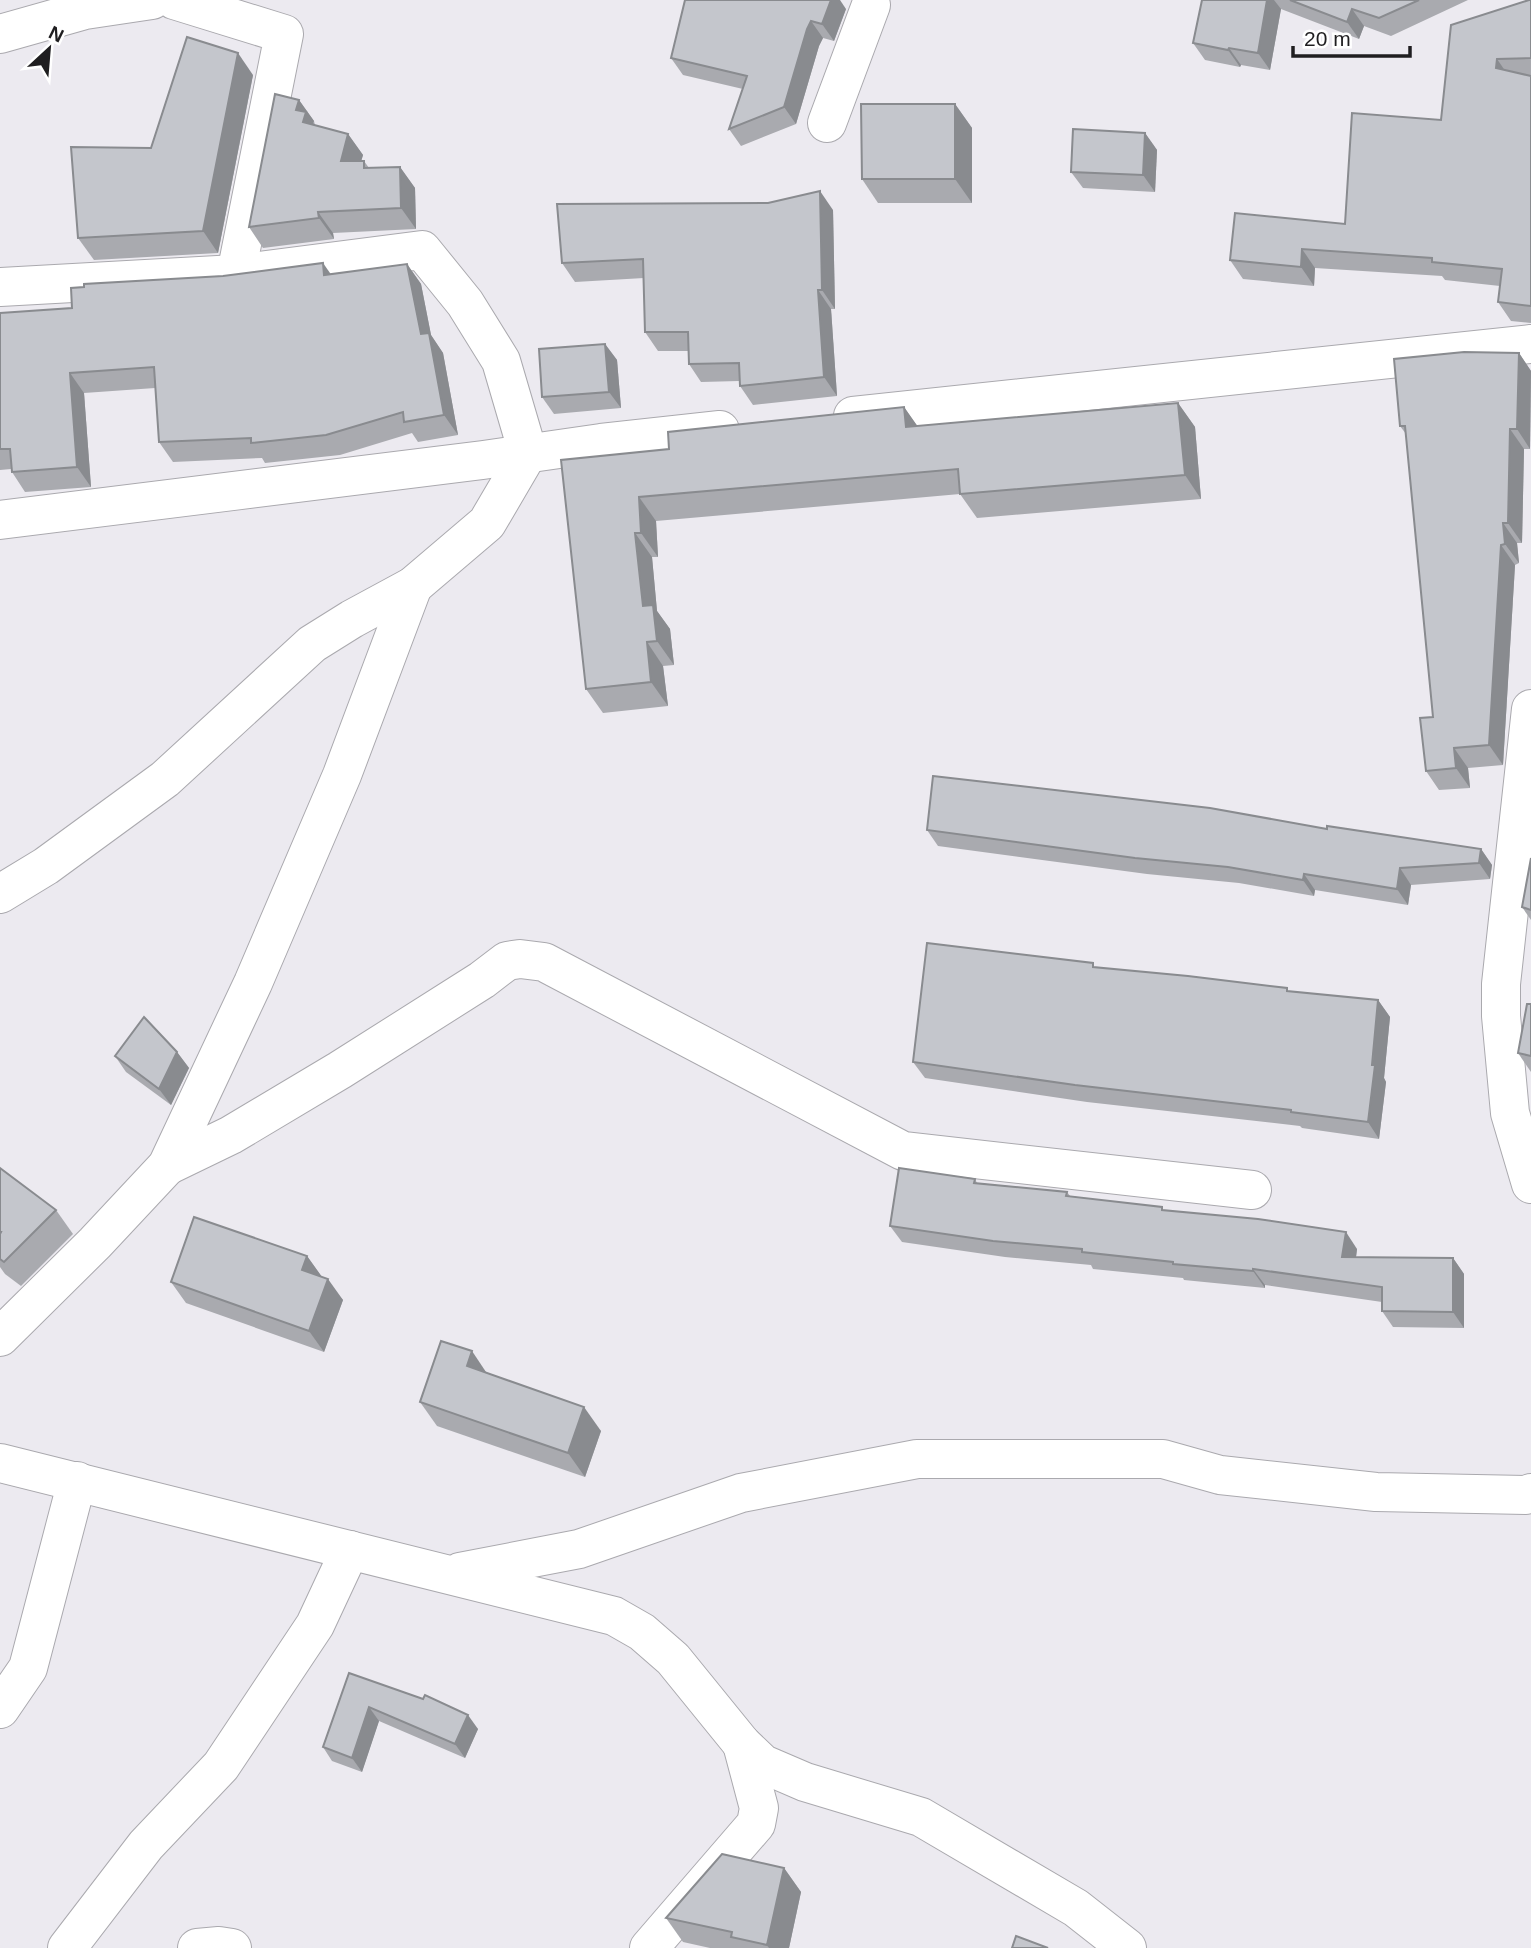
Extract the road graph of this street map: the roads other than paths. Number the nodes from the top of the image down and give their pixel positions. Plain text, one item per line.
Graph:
1 (152, 0) edge
2 (174, 0) edge
3 (874, 2) edge
4 (0, 34) edge
5 (827, 122) dead end
6 (236, 275) junction
7 (0, 287) edge
8 (1531, 344) edge
9 (823, 419) edge
10 (754, 426) edge
11 (528, 453) junction
12 (0, 520) edge
13 (414, 586) junction
14 (1531, 719) edge
15 (0, 894) edge
16 (1516, 987) edge
17 (167, 1166) junction
18 (1531, 1184) edge
19 (1252, 1190) dead end
20 (0, 1337) edge
21 (0, 1463) edge
22 (77, 1481) junction
23 (1531, 1493) edge
24 (350, 1550) junction
25 (448, 1574) junction
26 (0, 1709) edge
27 (742, 1744) junction
28 (67, 1948) edge
29 (197, 1948) edge
30 (232, 1948) edge
31 (649, 1948) edge
32 (1127, 1948) edge

1 - 4 street
2 - 6 street
3 - 5 street
6 - 7 street
6 - 11 street
8 - 9 street
10 - 11 street
11 - 12 street
11 - 13 street
13 - 15 street
13 - 17 street
14 - 16 street
16 - 18 street
17 - 19 street
17 - 20 street
21 - 22 street
22 - 24 street
22 - 26 street
23 - 25 street
24 - 25 street
24 - 28 street
25 - 27 street
27 - 31 street
27 - 32 street
29 - 30 street

